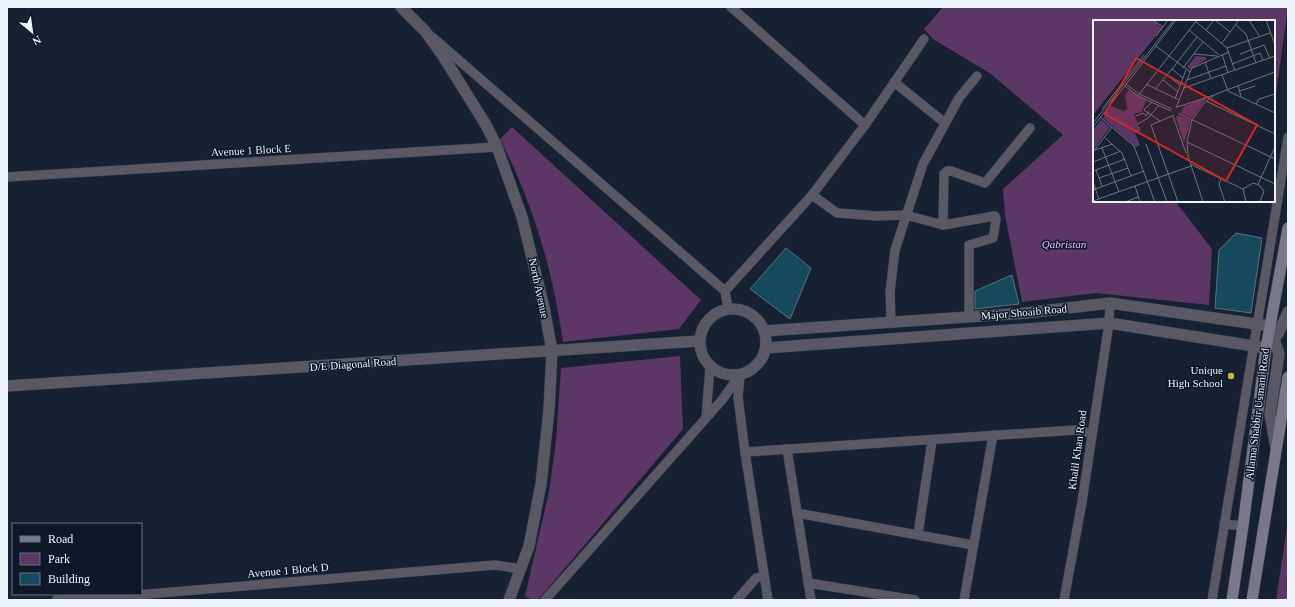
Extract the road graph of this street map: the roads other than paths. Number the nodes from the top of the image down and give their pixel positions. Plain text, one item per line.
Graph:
1 (401, 7) edge
2 (731, 7) edge
3 (425, 31) junction
4 (924, 39) dead end
5 (977, 76) dead end
6 (894, 82) junction
7 (945, 123) junction
8 (865, 125) junction
9 (1030, 128) dead end
10 (1288, 137) edge
11 (497, 147) junction
12 (7, 177) edge
13 (812, 195) junction
14 (906, 215) junction
15 (943, 225) junction
16 (1288, 228) edge
17 (725, 291) junction
18 (1110, 302) junction
19 (728, 309) junction
20 (1288, 312) edge
21 (969, 317) junction
22 (891, 322) junction
23 (1109, 323) junction
24 (1258, 324) junction
25 (1270, 326) junction
26 (764, 331) junction
27 (1275, 338) junction
28 (699, 341) junction
29 (1260, 347) junction
30 (766, 348) junction
31 (552, 351) junction
32 (710, 367) junction
33 (740, 375) junction
34 (1288, 377) edge
35 (7, 386) edge
36 (706, 418) junction
37 (1091, 433) junction
38 (993, 435) junction
39 (932, 441) junction
40 (787, 449) junction
41 (1276, 450) junction
42 (745, 452) junction
43 (797, 513) junction
44 (1224, 524) junction
45 (1243, 526) junction
46 (918, 534) junction
47 (973, 545) junction
48 (521, 568) junction
49 (763, 576) junction
50 (808, 583) junction
51 (142, 594) edge
52 (132, 595) edge
53 (56, 600) edge
54 (509, 600) edge
55 (545, 600) edge
56 (737, 600) edge
57 (768, 600) edge
58 (810, 600) edge
59 (915, 600) edge
60 (964, 600) edge
61 (1064, 600) edge
62 (1212, 600) edge
63 (1232, 600) edge
64 (1252, 600) edge

1 - 3 street, North Avenue
2 - 8 street
3 - 11 street, North Avenue
3 - 17 street
4 - 6 street
5 - 7 street
6 - 7 street
6 - 8 street
7 - 14 street
8 - 13 street
9 - 15 street
10 - 24 street
11 - 12 street, Avenue 1 Block E
11 - 31 street, North Avenue
13 - 14 street
13 - 17 street
14 - 15 street
14 - 22 street
15 - 21 street
16 - 25 main road, Allama Shabbir Usmani Road
17 - 19 street
18 - 21 street, Major Shoaib Road
18 - 23 street, Khalil Khan Road
18 - 24 street, Major Shoaib Road
19 - 26 street
19 - 28 street
20 - 27 street
21 - 22 street, Major Shoaib Road
22 - 26 street, Major Shoaib Road
23 - 29 street, Major Shoaib Road
23 - 30 street, Major Shoaib Road
23 - 37 street, Khalil Khan Road
24 - 25 street, Major Shoaib Road
24 - 29 street
25 - 27 street
25 - 29 main road, Allama Shabbir Usmani Road
26 - 30 street
27 - 29 street
27 - 41 street
28 - 31 street, D/E Diagonal Road
28 - 32 street
29 - 44 street
29 - 45 main road, Allama Shabbir Usmani Road
30 - 33 street
31 - 35 street, D/E Diagonal Road
31 - 48 street, North Avenue
32 - 33 street
32 - 36 street
33 - 36 street
33 - 42 street
34 - 41 main road, Allama Shabbir Usmani Road
36 - 55 street
37 - 38 street
37 - 61 street, Khalil Khan Road
38 - 39 street
38 - 47 street
39 - 40 street
39 - 46 street
40 - 42 street
40 - 43 street
41 - 64 main road, Allama Shabbir Usmani Road
42 - 49 street
43 - 46 street
43 - 50 street
44 - 45 street
44 - 62 street
45 - 63 main road, Allama Shabbir Usmani Road
46 - 47 street
47 - 60 street
48 - 51 street, Avenue 1 Block D
48 - 54 street, North Avenue
49 - 56 street
49 - 57 street
50 - 58 street
50 - 59 street
52 - 53 street, Avenue 1 Block D

